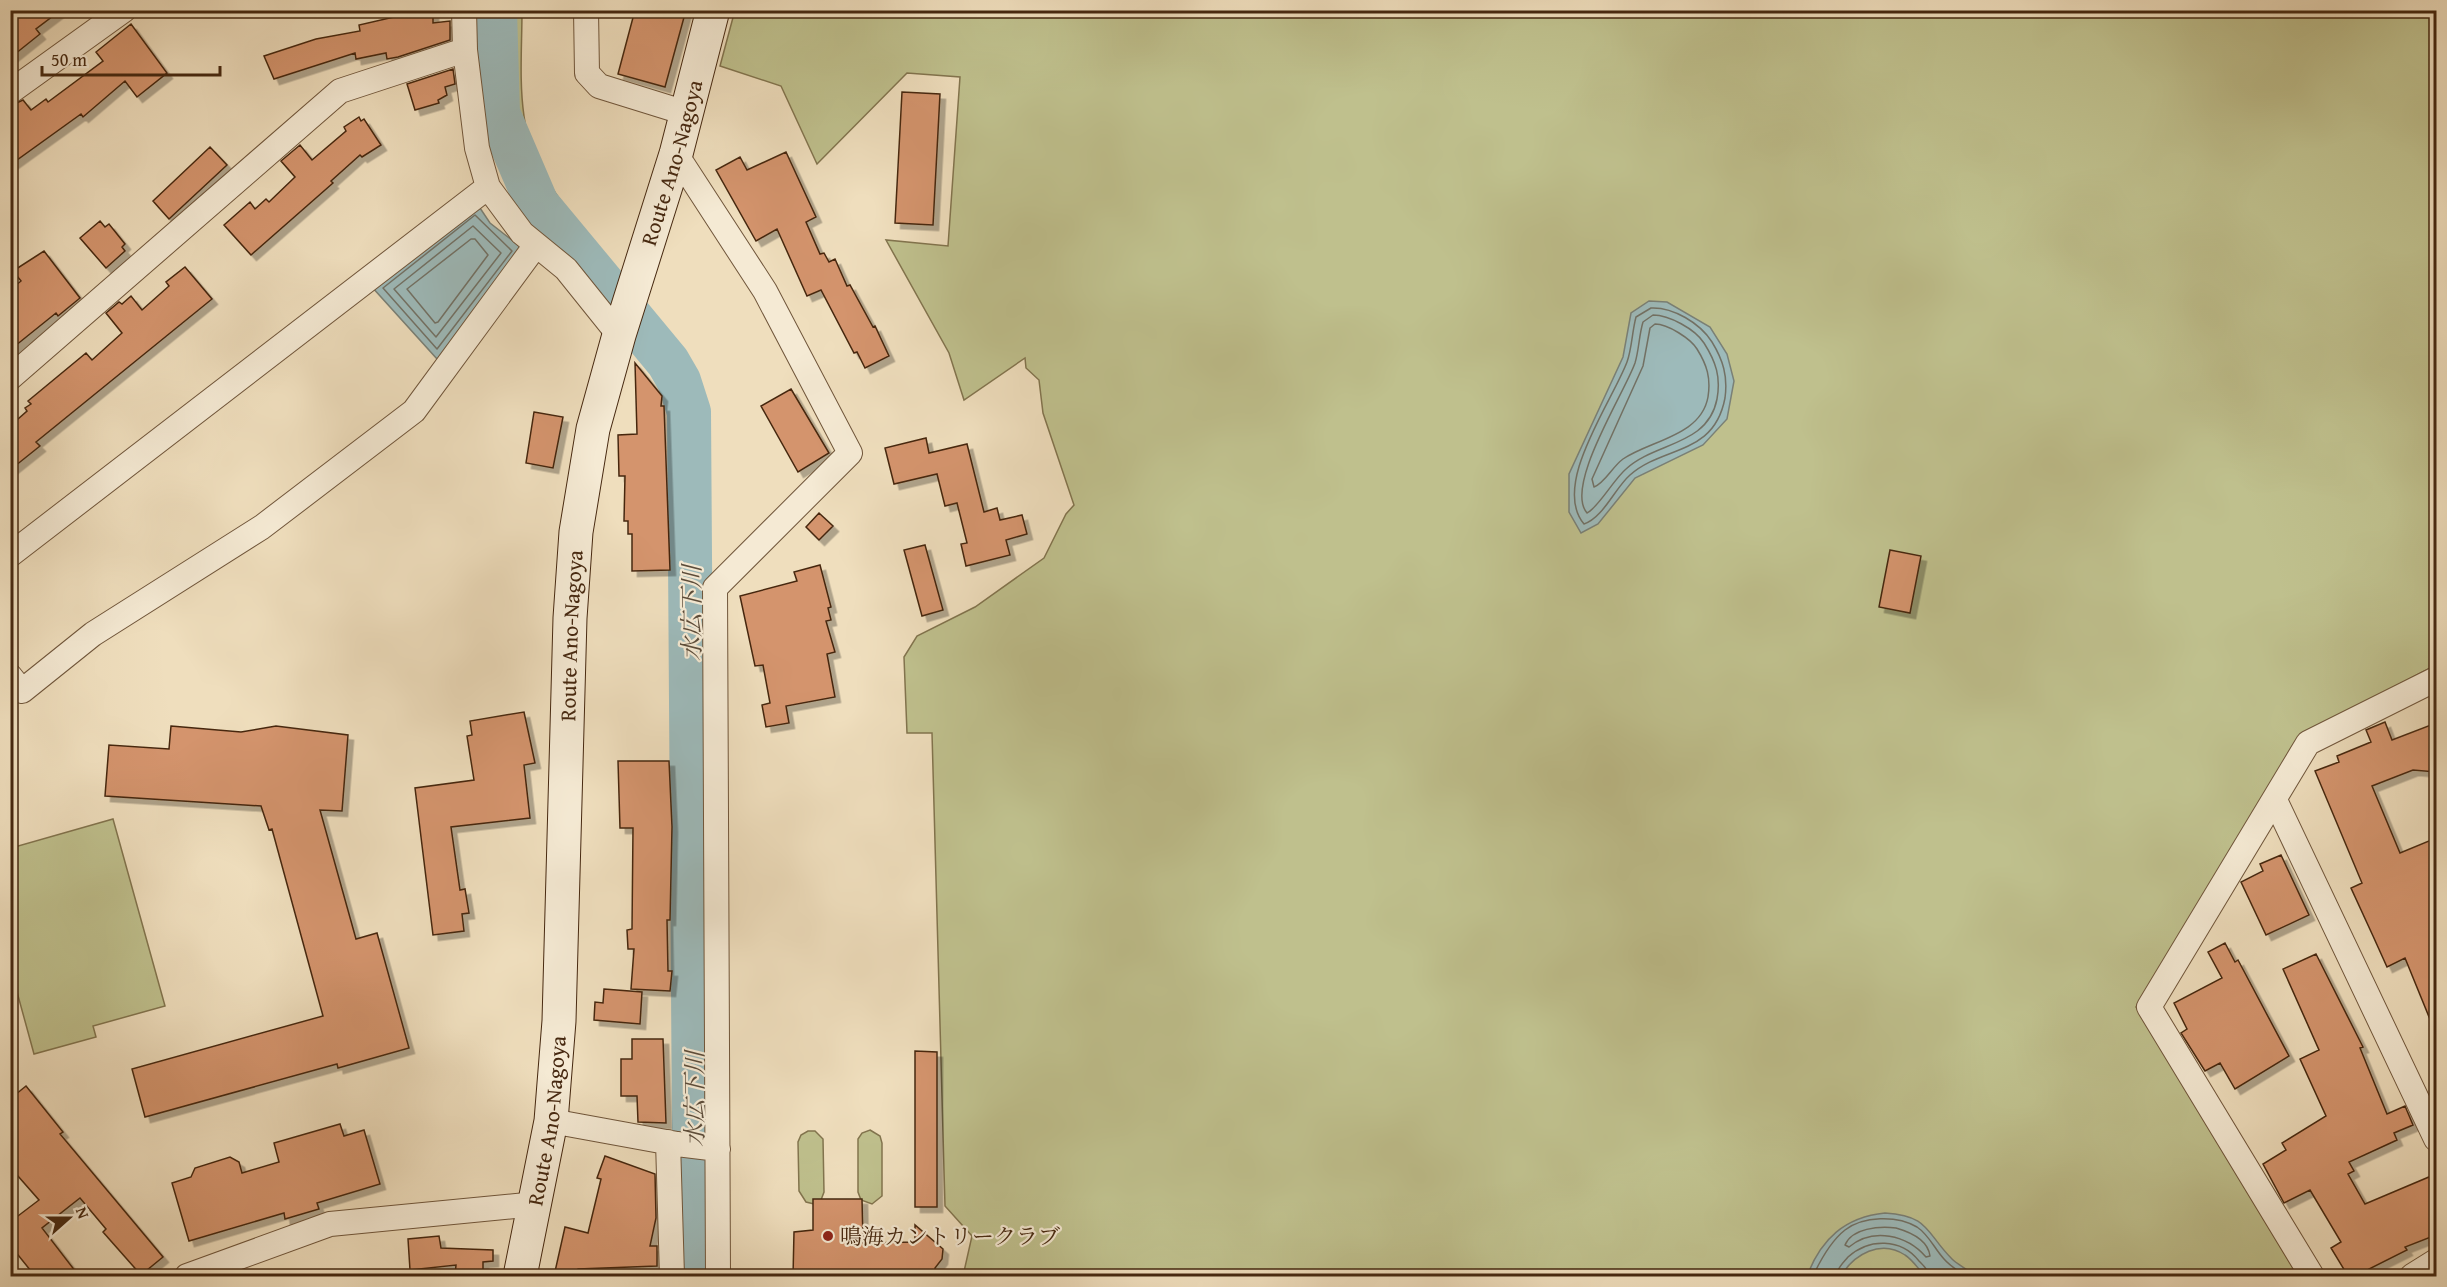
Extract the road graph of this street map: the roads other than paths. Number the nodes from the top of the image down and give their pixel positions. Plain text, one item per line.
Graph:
1 (124, 10) edge
2 (464, 10) edge
3 (586, 10) edge
4 (713, 10) edge
5 (465, 50) junction
6 (10, 92) edge
7 (686, 113) junction
8 (676, 154) junction
9 (488, 187) junction
10 (536, 245) junction
11 (620, 332) junction
12 (10, 378) edge
13 (10, 555) edge
14 (10, 676) edge
15 (2436, 679) edge
16 (2275, 800) junction
17 (551, 1121) junction
18 (2436, 1139) edge
19 (673, 1143) junction
20 (714, 1149) junction
21 (536, 1204) junction
22 (2436, 1261) edge
23 (187, 1276) edge
24 (520, 1276) edge
25 (672, 1276) edge
26 (718, 1276) edge
27 (2312, 1276) edge
28 (2412, 1276) edge

1 - 6 street
2 - 5 street
3 - 7 street
4 - 7 main road, Route Ano-Nagoya
5 - 9 street
5 - 12 street
7 - 8 main road, Route Ano-Nagoya
8 - 11 main road, Route Ano-Nagoya
8 - 20 street
9 - 10 street
9 - 13 street
10 - 11 street
10 - 14 street
11 - 17 main road, Route Ano-Nagoya
15 - 16 street
16 - 18 street
16 - 27 street
17 - 19 street
17 - 21 main road, Route Ano-Nagoya
19 - 20 street
19 - 25 street
20 - 26 street
21 - 23 street
21 - 24 main road, Route Ano-Nagoya
22 - 28 street

